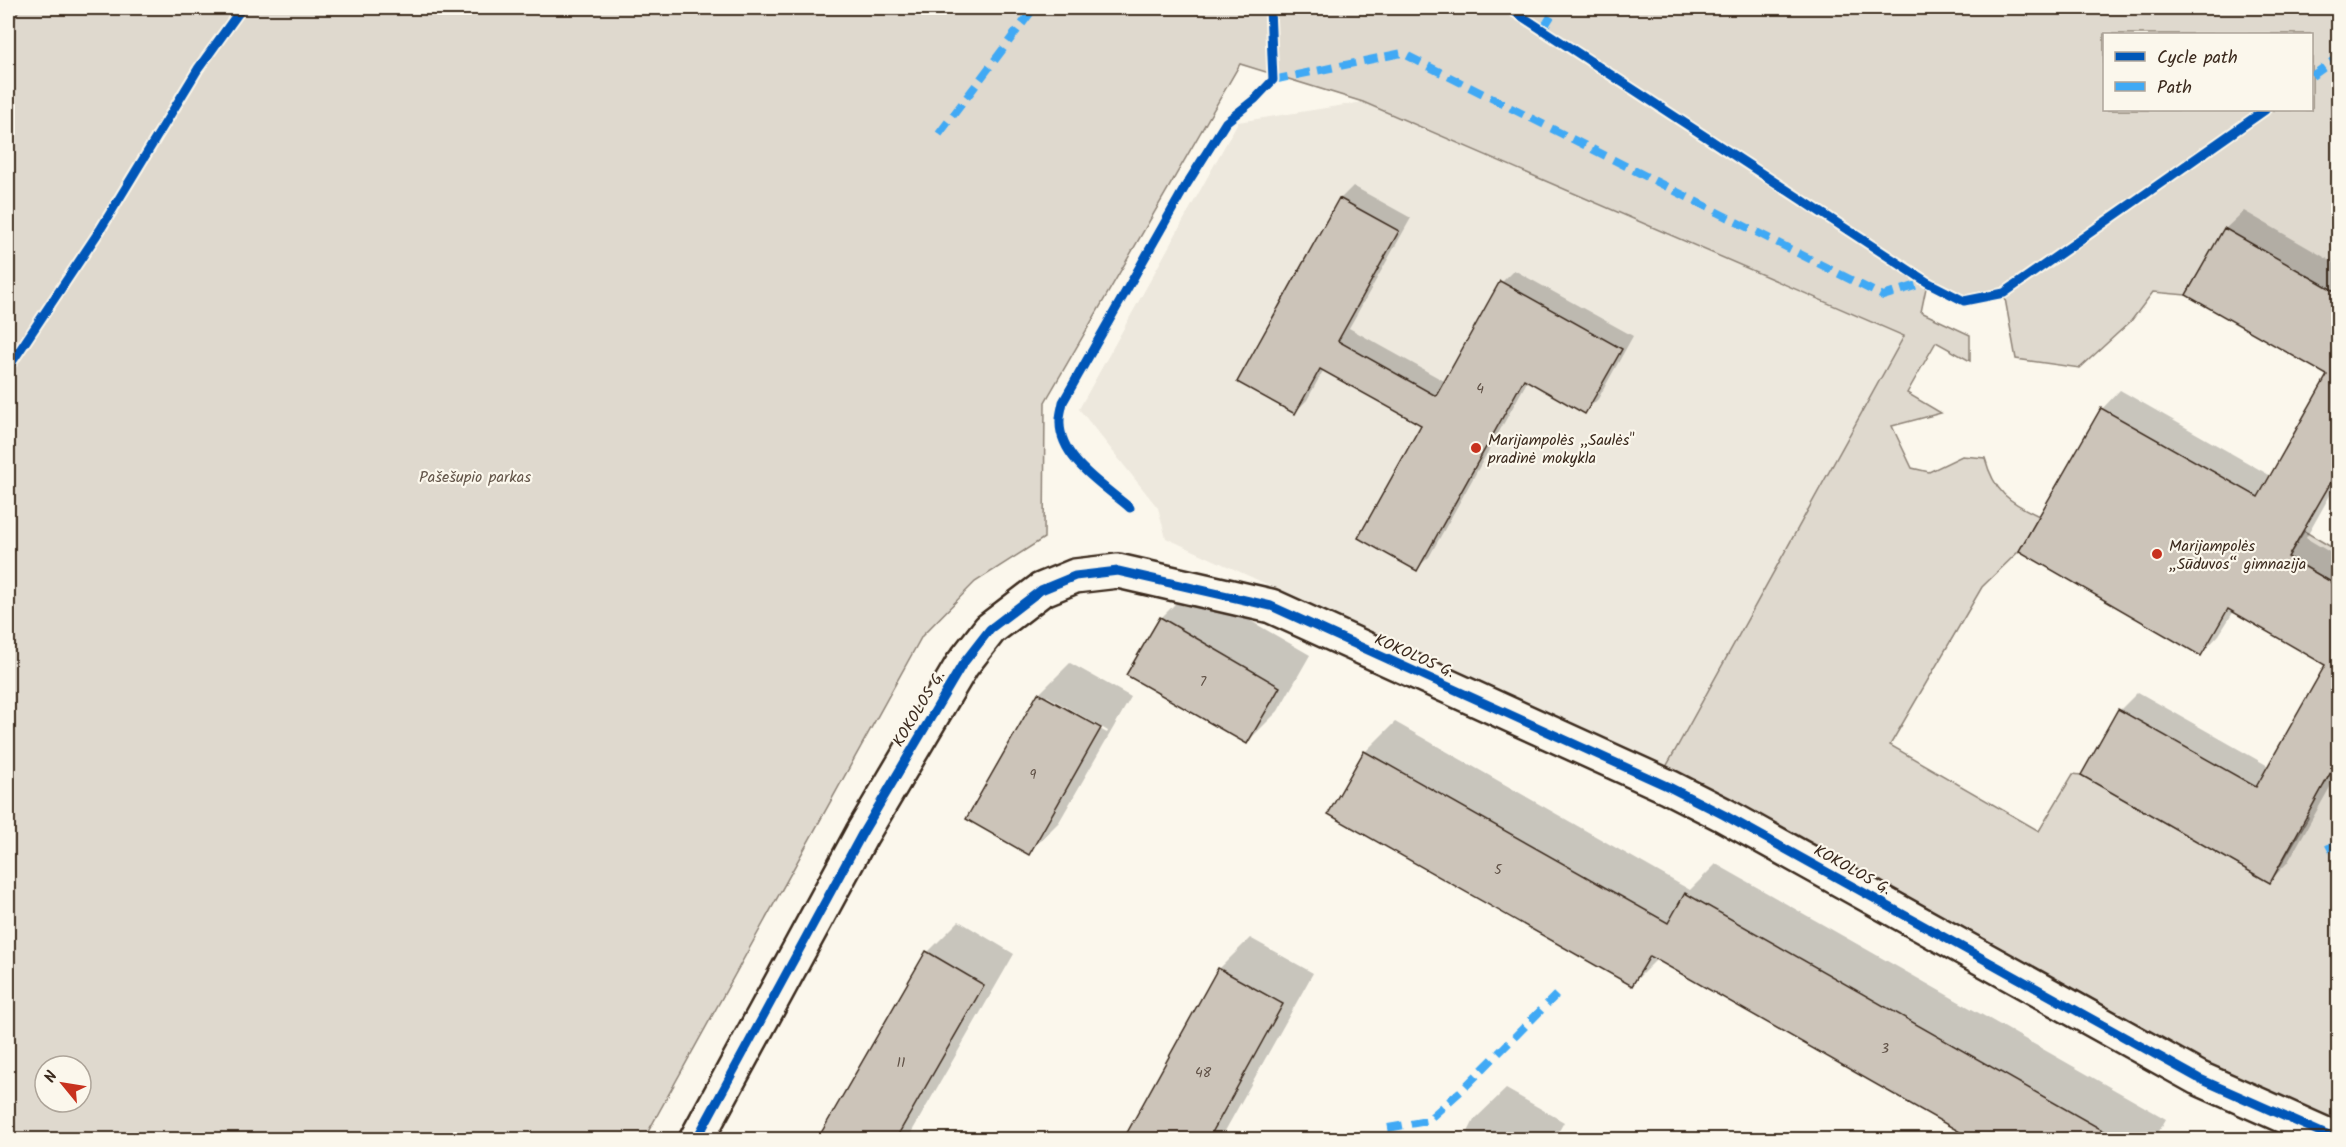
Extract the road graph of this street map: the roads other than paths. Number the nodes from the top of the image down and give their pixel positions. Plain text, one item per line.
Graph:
1 (696, 1140) edge
2 (2338, 1140) edge

1 - 2 street, KOKOLOS G.

